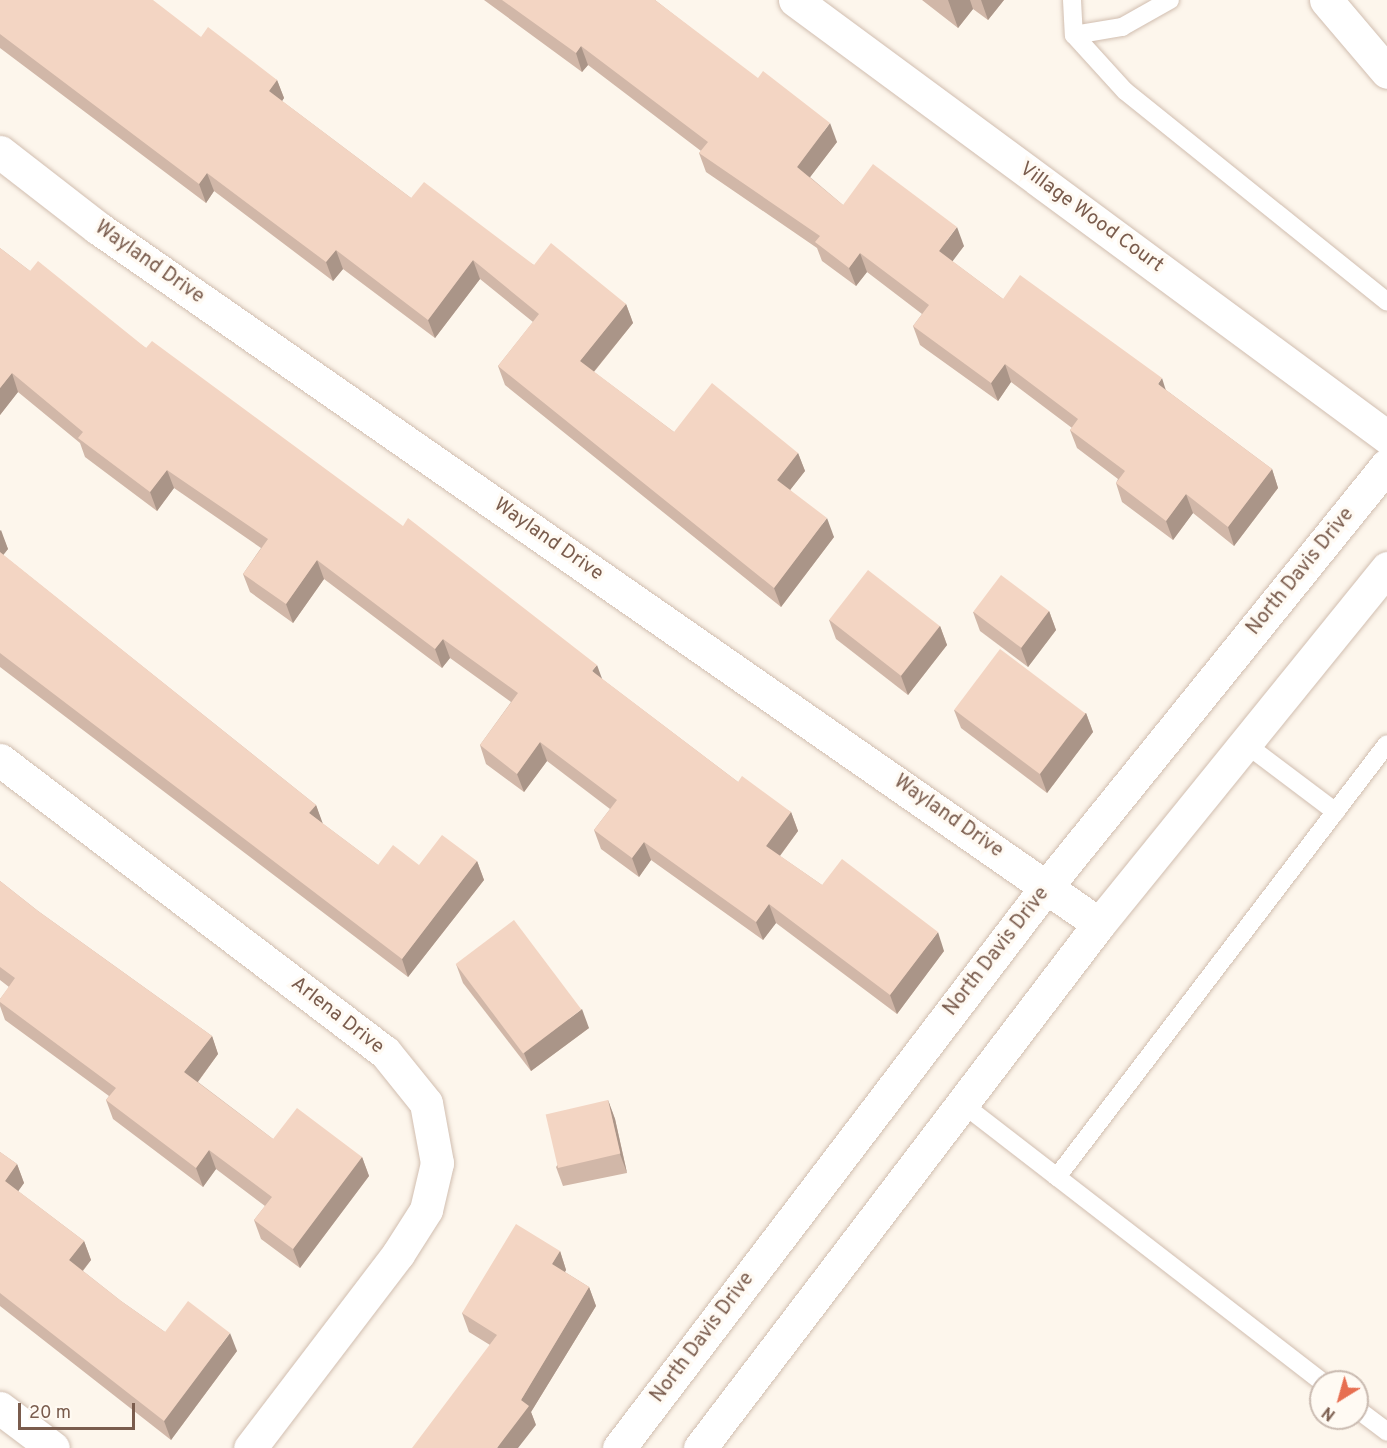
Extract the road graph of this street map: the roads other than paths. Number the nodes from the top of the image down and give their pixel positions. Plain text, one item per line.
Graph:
1 (795, 0) edge
2 (1072, 0) edge
3 (1170, 0) edge
4 (1326, 0) edge
5 (1074, 35) junction
6 (1387, 72) edge
7 (0, 152) edge
8 (1387, 302) edge
9 (1387, 437) edge
10 (1387, 465) edge
11 (1387, 568) edge
12 (1387, 744) edge
13 (1247, 745) junction
14 (0, 760) edge
15 (1336, 812) junction
16 (1047, 886) junction
17 (1099, 924) junction
18 (964, 1105) junction
19 (1056, 1177) junction
20 (1309, 1372) edge
21 (0, 1408) edge
22 (1369, 1417) edge
23 (1386, 1429) edge
24 (52, 1448) edge
25 (250, 1448) edge
26 (619, 1448) edge
27 (700, 1448) edge

1 - 9 street, Village Wood Court
2 - 5 lane
3 - 5 lane
4 - 6 street
5 - 8 lane
7 - 16 street, Wayland Drive
10 - 16 street, North Davis Drive
11 - 13 street
12 - 15 lane
13 - 15 lane
13 - 17 street
14 - 25 street, Arlena Drive
15 - 19 lane
16 - 17 street, Wayland Drive
16 - 26 street, North Davis Drive
17 - 18 street
18 - 19 lane
18 - 27 street
19 - 20 lane
21 - 24 street
22 - 23 lane

